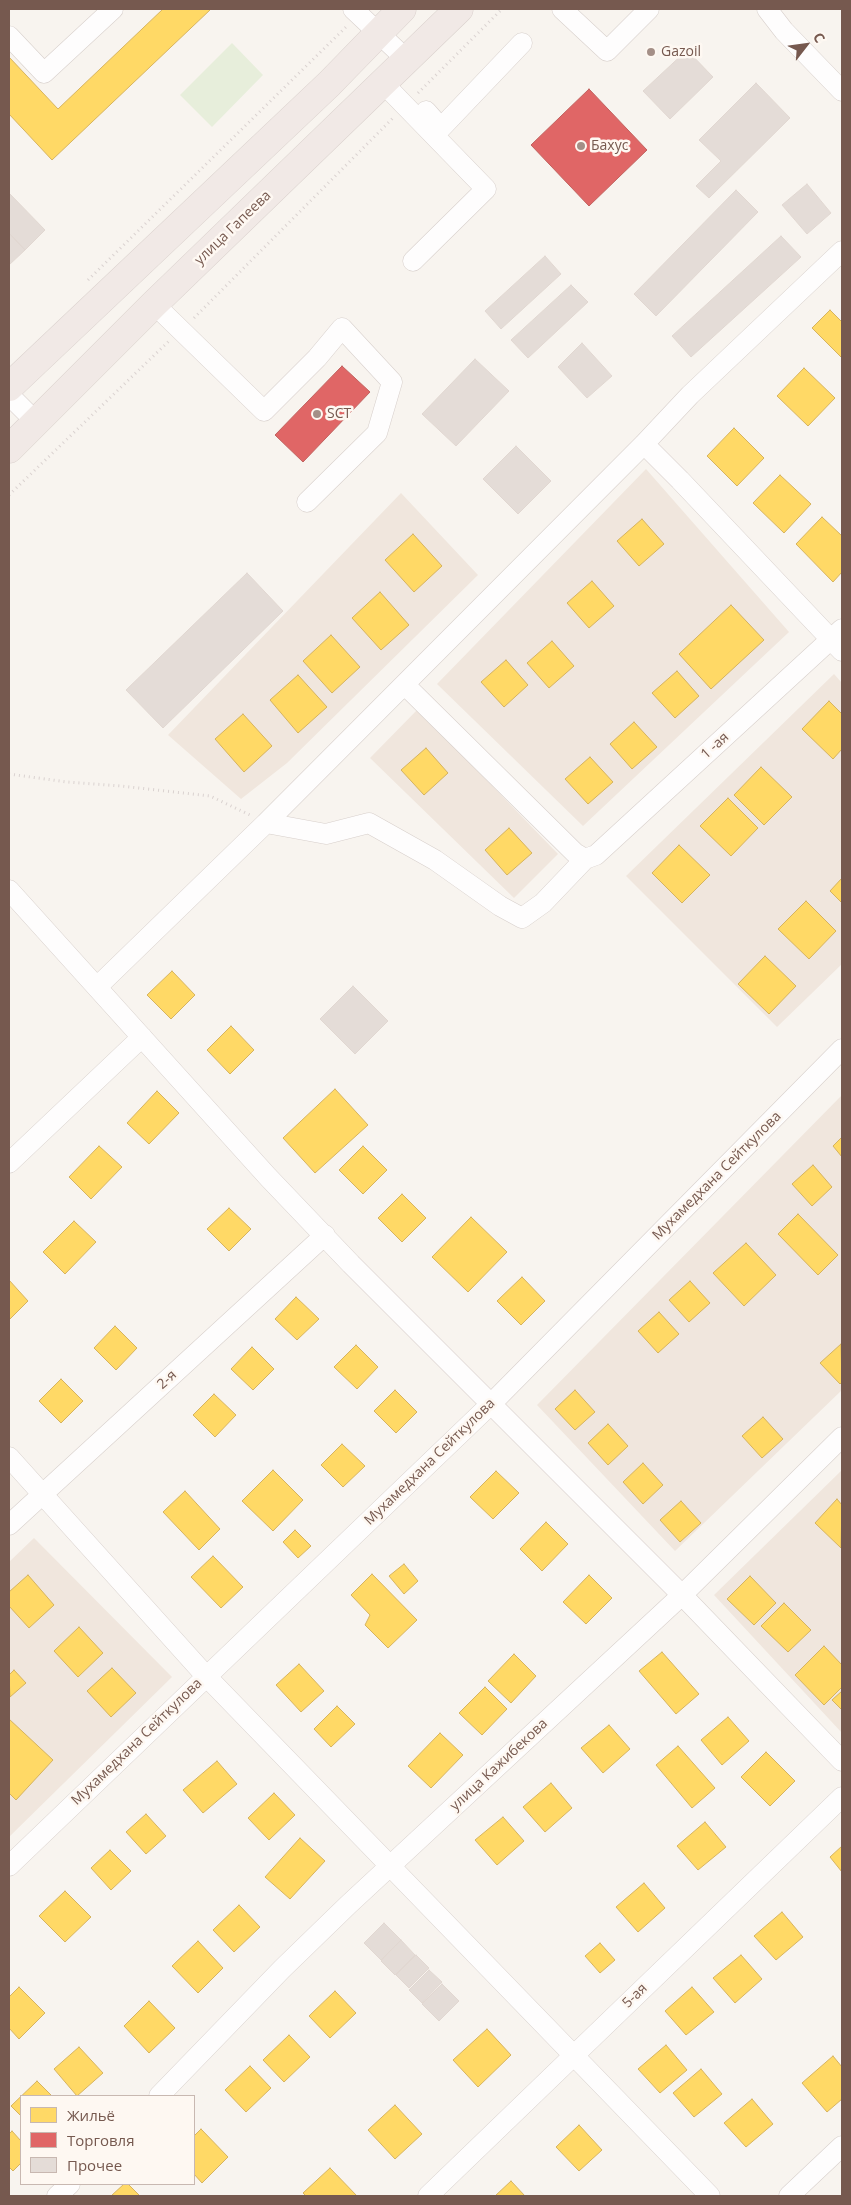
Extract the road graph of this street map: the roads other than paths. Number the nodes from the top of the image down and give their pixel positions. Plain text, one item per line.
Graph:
1 (113, 9) edge
2 (402, 9) edge
3 (459, 9) edge
4 (562, 9) edge
5 (650, 9) edge
6 (767, 9) edge
7 (356, 11) edge
8 (378, 32) junction
9 (9, 36) edge
10 (522, 43) dead end
11 (394, 73) junction
12 (842, 91) edge
13 (842, 251) edge
14 (414, 261) dead end
15 (154, 304) junction
16 (9, 387) edge
17 (9, 395) edge
18 (36, 422) junction
19 (644, 444) junction
20 (9, 449) edge
21 (307, 502) dead end
22 (839, 640) edge
23 (405, 685) junction
24 (266, 823) junction
25 (585, 859) junction
26 (9, 890) edge
27 (97, 987) junction
28 (142, 1037) junction
29 (842, 1049) edge
30 (9, 1163) edge
31 (325, 1235) junction
32 (492, 1403) junction
33 (842, 1437) edge
34 (9, 1457) edge
35 (43, 1492) junction
36 (9, 1525) edge
37 (682, 1595) junction
38 (206, 1676) junction
39 (842, 1760) edge
40 (842, 1797) edge
41 (9, 1866) edge
42 (390, 1866) junction
43 (573, 2056) junction
44 (160, 2095) edge
45 (842, 2146) edge
46 (69, 2185) edge
47 (57, 2196) edge
48 (428, 2196) edge
49 (710, 2196) edge
50 (789, 2196) edge

1 - 9 street
2 - 8 highway
3 - 11 highway, улица Гапеева
4 - 5 street
6 - 12 street
7 - 8 street
8 - 11 street
8 - 16 highway
10 - 11 street
11 - 14 street
11 - 15 highway, улица Гапеева
13 - 19 street
15 - 18 highway, улица Гапеева
15 - 21 street
17 - 18 street
18 - 20 highway, улица Гапеева
19 - 22 street
19 - 23 street
22 - 25 street, 1 -ая
23 - 24 street
23 - 25 street
24 - 25 street, 1 -ая
24 - 27 street
26 - 27 street
27 - 28 street
28 - 30 street
28 - 31 street
29 - 32 street, Мухамедхана Сейткулова
31 - 32 street
31 - 35 street, 2-я
32 - 37 street
32 - 38 street, Мухамедхана Сейткулова
33 - 37 street, улица Кажибекова
34 - 35 street
35 - 36 street, 2-я
35 - 38 street
37 - 39 street
37 - 42 street, улица Кажибекова
38 - 41 street, Мухамедхана Сейткулова
38 - 42 street
40 - 43 street, 5-ая
42 - 43 street
42 - 44 street, улица Кажибекова
43 - 48 street, 5-ая
43 - 49 street
45 - 50 street
46 - 47 street

